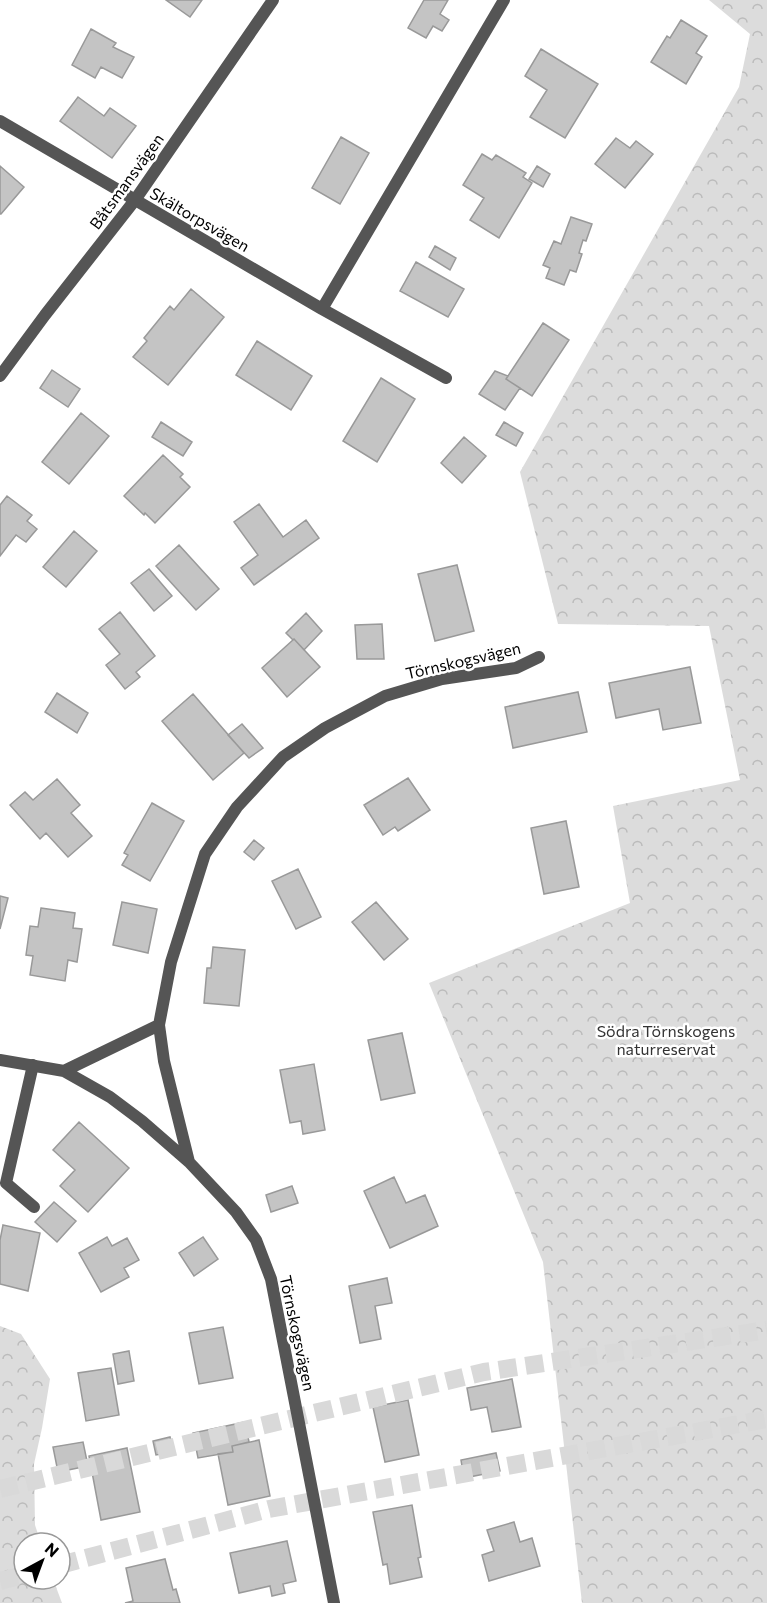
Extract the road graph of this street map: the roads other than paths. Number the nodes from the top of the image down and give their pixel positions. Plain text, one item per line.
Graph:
1 (273, 0) edge
2 (504, 0) edge
3 (0, 121) edge
4 (135, 200) junction
5 (322, 309) junction
6 (0, 376) edge
7 (446, 378) dead end
8 (539, 657) dead end
9 (159, 1025) junction
10 (0, 1060) edge
11 (33, 1065) junction
12 (64, 1071) junction
13 (189, 1162) junction
14 (34, 1207) dead end
15 (334, 1603) edge

1 - 4 street, Båtsmansvägen
2 - 5 street
3 - 4 street, Skältorpsvägen
4 - 5 street, Skältorpsvägen
4 - 6 street, Båtsmansvägen
5 - 7 street, Skältorpsvägen
8 - 9 street, Törnskogsvägen
9 - 12 street
9 - 13 street, Törnskogsvägen
10 - 11 street
11 - 12 street
11 - 14 street
12 - 13 street
13 - 15 street, Törnskogsvägen

